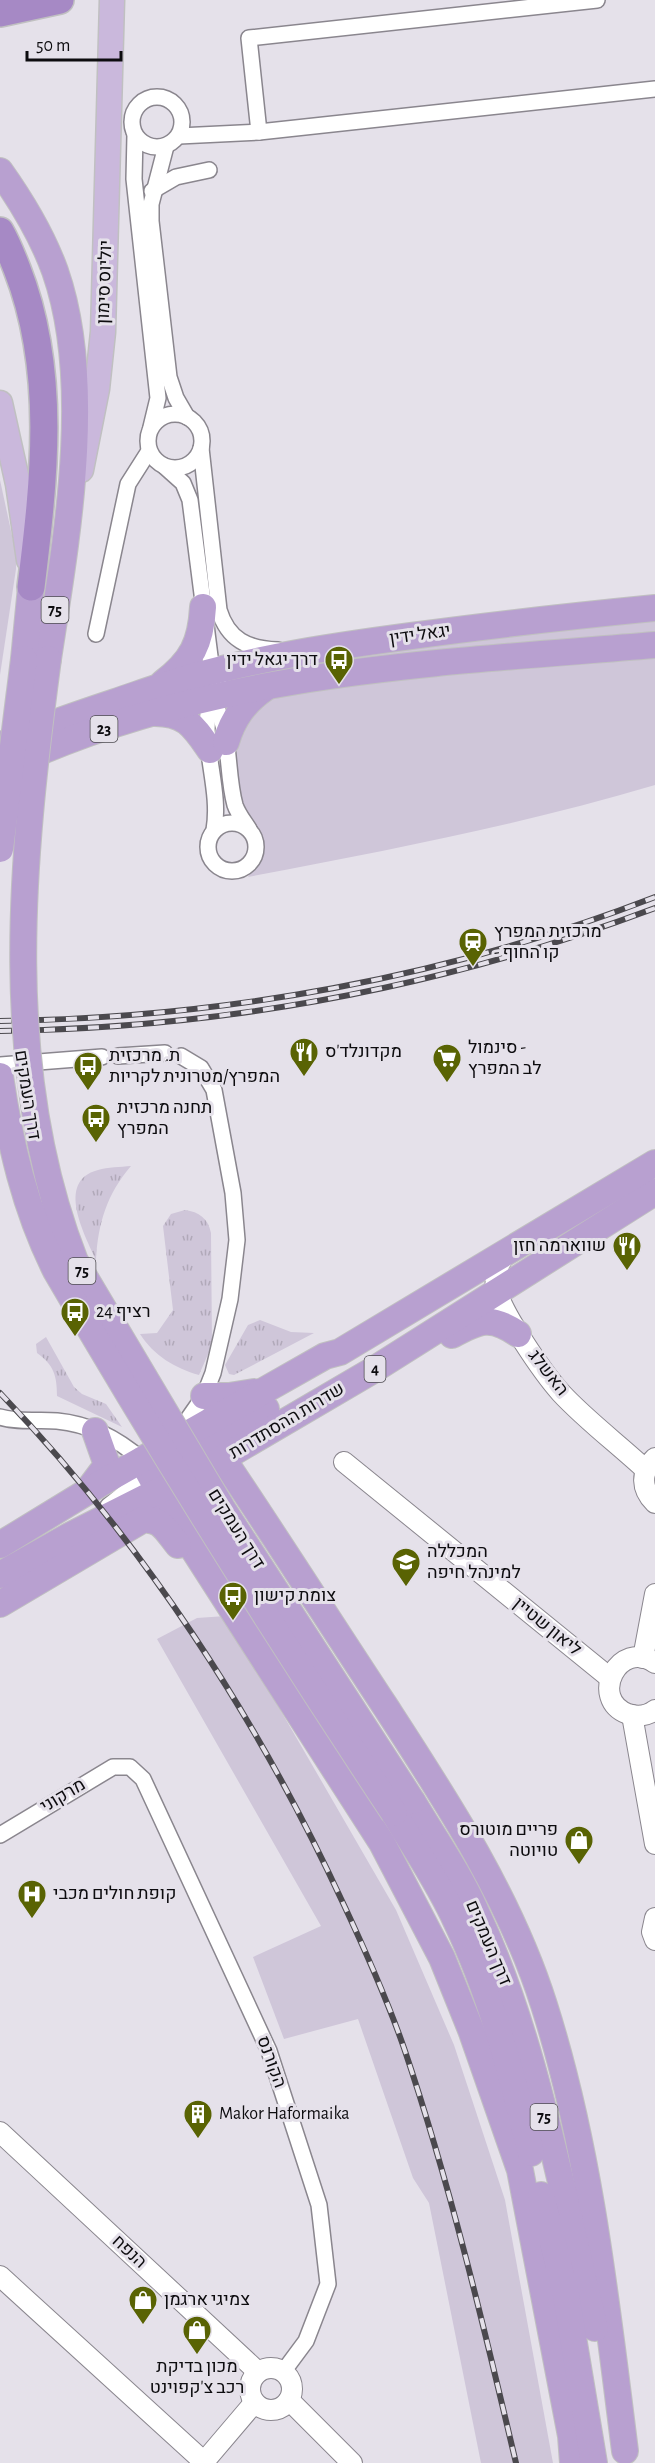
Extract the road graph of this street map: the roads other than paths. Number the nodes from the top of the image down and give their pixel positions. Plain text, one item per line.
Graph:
1 (60, 0) edge
2 (112, 0) edge
3 (597, 0) edge
4 (0, 13) edge
5 (655, 89) edge
6 (259, 132) junction
7 (135, 135) junction
8 (179, 136) junction
9 (166, 146) junction
10 (209, 170) dead end
11 (0, 171) edge
12 (155, 189) junction
13 (137, 210) junction
14 (0, 231) edge
15 (0, 403) edge
16 (187, 417) junction
17 (152, 427) junction
18 (201, 448) junction
19 (149, 451) junction
20 (164, 466) junction
21 (63, 561) junction
22 (31, 587) junction
23 (203, 607) junction
24 (655, 608) edge
25 (96, 634) dead end
26 (655, 645) edge
27 (320, 649) junction
28 (36, 659) junction
29 (220, 686) junction
30 (265, 688) junction
31 (150, 702) junction
32 (0, 746) edge
33 (218, 746) junction
34 (0, 771) edge
35 (249, 829) junction
36 (214, 830) junction
37 (0, 849) edge
38 (0, 1065) edge
39 (0, 1076) edge
40 (655, 1162) edge
41 (655, 1192) edge
42 (506, 1253) junction
43 (497, 1291) junction
44 (518, 1334) junction
45 (339, 1352) junction
46 (370, 1372) junction
47 (274, 1386) junction
48 (204, 1396) junction
49 (0, 1417) edge
50 (95, 1431) junction
51 (250, 1442) junction
52 (217, 1451) junction
53 (344, 1462) dead end
54 (650, 1464) edge
55 (161, 1466) junction
56 (82, 1496) junction
57 (655, 1503) edge
58 (261, 1515) junction
59 (0, 1545) edge
60 (201, 1558) junction
61 (0, 1575) edge
62 (655, 1594) edge
63 (0, 1604) edge
64 (649, 1661) edge
65 (610, 1678) junction
66 (655, 1710) edge
67 (632, 1715) junction
68 (130, 1767) joint
69 (403, 1807) junction
70 (0, 1834) edge
71 (655, 1844) edge
72 (655, 1918) edge
73 (655, 1940) edge
74 (0, 2132) edge
75 (525, 2197) junction
76 (0, 2276) edge
77 (566, 2295) junction
78 (258, 2372) junction
79 (283, 2372) junction
80 (289, 2400) junction
81 (254, 2403) junction
82 (626, 2457) edge
83 (203, 2463) edge
84 (352, 2463) edge
85 (573, 2463) edge
86 (594, 2463) edge

1 - 4 highway
2 - 21 main road, יוליוס סימון
3 - 6 street
5 - 6 street
6 - 8 street
7 - 8 street
7 - 9 street
7 - 13 street
8 - 9 street
9 - 12 street
10 - 12 street
11 - 21 highway, דרך העמקים
12 - 13 street
12 - 16 street
13 - 17 street
14 - 22 highway
15 - 22 main road
16 - 17 street
16 - 18 street
17 - 19 street
18 - 20 street
18 - 27 street
19 - 20 street
19 - 25 street
20 - 23 street
21 - 28 highway, דרך העמקים / 75
22 - 28 highway, דרך העמקים / 75
23 - 29 street
23 - 31 highway
24 - 27 highway, יגאל ידין
26 - 30 highway, יגאל ידין
27 - 29 highway, יגאל ידין
28 - 37 highway, דרך העמקים / 75, bridge
28 - 69 highway, דרך העמקים / 75, bridge
29 - 30 highway, יגאל ידין
29 - 31 highway, 23
29 - 31 highway, יגאל ידין / 23
29 - 33 street
30 - 33 highway
31 - 32 highway, 23
31 - 33 highway
31 - 34 highway, 23
33 - 35 street
33 - 36 street
35 - 36 street
35 - 36 street
38 - 48 street
39 - 69 highway, דרך העמקים / 75, bridge
40 - 42 highway, שדרות ההסתדרות / 4
41 - 43 highway, שדרות ההסתדרות / 4
42 - 43 street
42 - 45 highway, שדרות ההסתדרות / 4
43 - 44 street, האשלג
43 - 46 highway, שדרות ההסתדרות / 4
44 - 46 highway
44 - 54 street, האשלג
45 - 47 highway, שדרות ההסתדרות / 4
45 - 52 highway
46 - 51 highway, שדרות ההסתדרות / 4
47 - 48 highway
47 - 55 highway, שדרות ההסתדרות / 4
48 - 55 street
49 - 50 street
50 - 55 street
50 - 56 highway
51 - 52 highway, שדרות ההסתדרות / 4
51 - 58 highway
52 - 55 highway, שדרות ההסתדרות / 4
52 - 55 highway
52 - 58 highway
53 - 65 street, ליאון שטיין
54 - 57 street
55 - 56 highway, שדרות ההסתדרות / 4
55 - 60 highway
55 - 61 highway, שדרות ההסתדרות / 4
56 - 59 highway, שדרות ההסתדרות / 4
58 - 82 highway
60 - 63 highway
60 - 75 highway
62 - 64 street
64 - 65 street
65 - 67 street
66 - 67 street
67 - 71 street
68 - 70 street, מרקוני
68 - 79 street, הקורנס
69 - 77 highway, דרך העמקים / 75
69 - 82 highway, דרך העמקים / 75
72 - 73 street
74 - 78 street, הנפח
75 - 77 highway
75 - 85 highway
76 - 83 street
77 - 86 highway, דרך העמקים / 75
78 - 79 street
78 - 81 street
79 - 80 street
80 - 81 street
80 - 84 street
81 - 83 street

